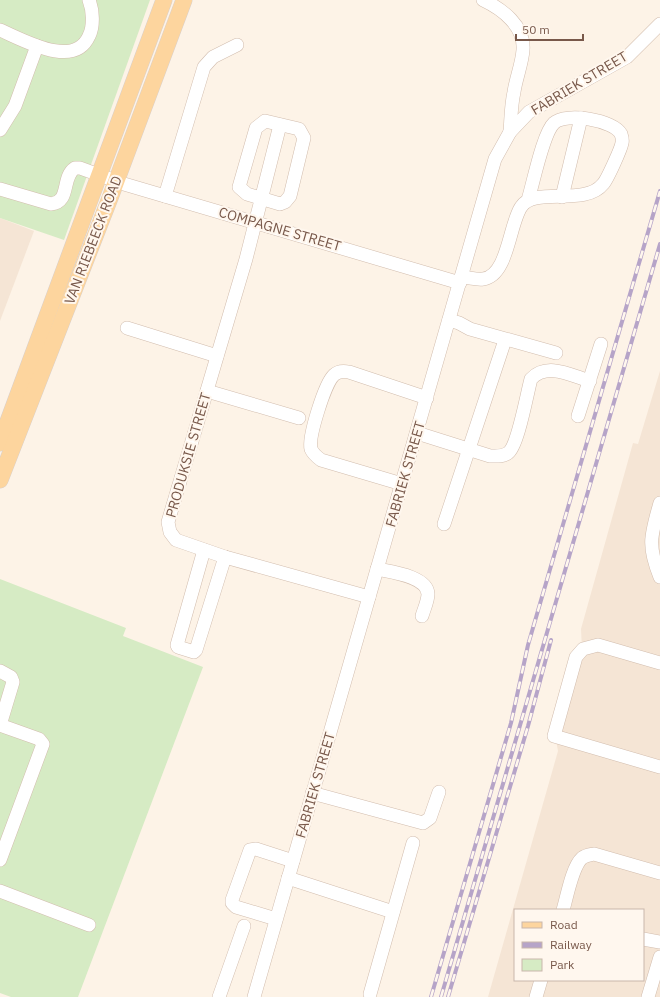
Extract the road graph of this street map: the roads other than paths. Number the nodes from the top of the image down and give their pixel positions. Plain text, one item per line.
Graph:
1 (89, 0) edge
2 (164, 0) edge
3 (184, 0) edge
4 (483, 0) edge
5 (660, 24) edge
6 (0, 30) edge
7 (237, 45) dead end
8 (37, 46) junction
9 (581, 118) junction
10 (280, 125) junction
11 (0, 130) edge
12 (510, 132) junction
13 (100, 175) junction
14 (116, 181) junction
15 (0, 189) edge
16 (165, 196) junction
17 (562, 197) junction
18 (262, 200) junction
19 (528, 200) junction
20 (254, 221) junction
21 (461, 280) junction
22 (449, 320) junction
23 (127, 328) dead end
24 (505, 340) junction
25 (601, 344) dead end
26 (556, 353) dead end
27 (217, 356) junction
28 (590, 381) junction
29 (207, 391) junction
30 (427, 398) junction
31 (578, 416) dead end
32 (299, 418) dead end
33 (5, 420) edge
34 (417, 433) junction
35 (0, 443) edge
36 (468, 449) junction
37 (0, 480) edge
38 (402, 484) junction
39 (659, 510) edge
40 (444, 524) dead end
41 (204, 550) junction
42 (225, 557) junction
43 (377, 569) junction
44 (660, 577) edge
45 (369, 597) junction
46 (422, 616) dead end
47 (660, 663) edge
48 (0, 672) edge
49 (0, 725) edge
50 (660, 767) edge
51 (439, 792) dead end
52 (312, 793) junction
53 (413, 843) dead end
54 (0, 860) edge
55 (293, 861) junction
56 (660, 873) edge
57 (288, 878) junction
58 (0, 891) edge
59 (563, 909) edge
60 (393, 912) junction
61 (276, 919) junction
62 (89, 925) dead end
63 (244, 926) dead end
64 (644, 939) edge
65 (660, 942) edge
66 (660, 957) edge
67 (541, 981) edge
68 (370, 994) dead end
69 (219, 997) edge
70 (254, 997) edge
71 (536, 997) edge
72 (648, 997) edge

1 - 8 street
2 - 13 main road, VAN RIEBEECK ROAD
3 - 14 main road, VAN RIEBEECK ROAD
4 - 12 street
5 - 12 street, FABRIEK STREET
6 - 8 street
7 - 16 street
8 - 11 street
9 - 17 street
9 - 17 street, COMPAGNE STREET
9 - 19 street, COMPAGNE STREET
10 - 18 street, PRODUKSIE STREET
10 - 18 street
10 - 18 street
12 - 21 street, FABRIEK STREET
13 - 14 street, COMPAGNE STREET
13 - 15 street, COMPAGNE STREET
13 - 33 main road, VAN RIEBEECK ROAD
14 - 16 street, COMPAGNE STREET
14 - 37 main road, VAN RIEBEECK ROAD
16 - 20 street, COMPAGNE STREET
17 - 19 street
18 - 20 street, PRODUKSIE STREET
19 - 21 street, COMPAGNE STREET
20 - 21 street, COMPAGNE STREET
20 - 27 street, PRODUKSIE STREET
21 - 22 street, FABRIEK STREET
22 - 24 street
22 - 30 street, FABRIEK STREET
23 - 27 street
24 - 26 street
24 - 36 street
25 - 28 street
27 - 29 street, PRODUKSIE STREET
28 - 31 street
28 - 36 street
29 - 32 street
29 - 41 street, PRODUKSIE STREET
30 - 34 street, FABRIEK STREET
30 - 38 street
33 - 35 main road, VAN RIEBEECK ROAD
34 - 36 street
34 - 38 street, FABRIEK STREET
36 - 40 street
38 - 43 street, FABRIEK STREET
39 - 44 street
41 - 42 street, PRODUKSIE STREET
41 - 42 street
42 - 45 street, PRODUKSIE STREET
43 - 45 street, FABRIEK STREET
43 - 46 street
45 - 52 street, FABRIEK STREET
47 - 50 street
48 - 49 street
49 - 54 street
51 - 52 street
52 - 55 street, FABRIEK STREET
53 - 60 street
55 - 57 street, FABRIEK STREET
55 - 61 street
56 - 59 street
57 - 60 street
57 - 61 street, FABRIEK STREET
58 - 62 street
60 - 68 street
61 - 70 street, FABRIEK STREET
63 - 69 street
64 - 65 street
66 - 72 street
67 - 71 street

